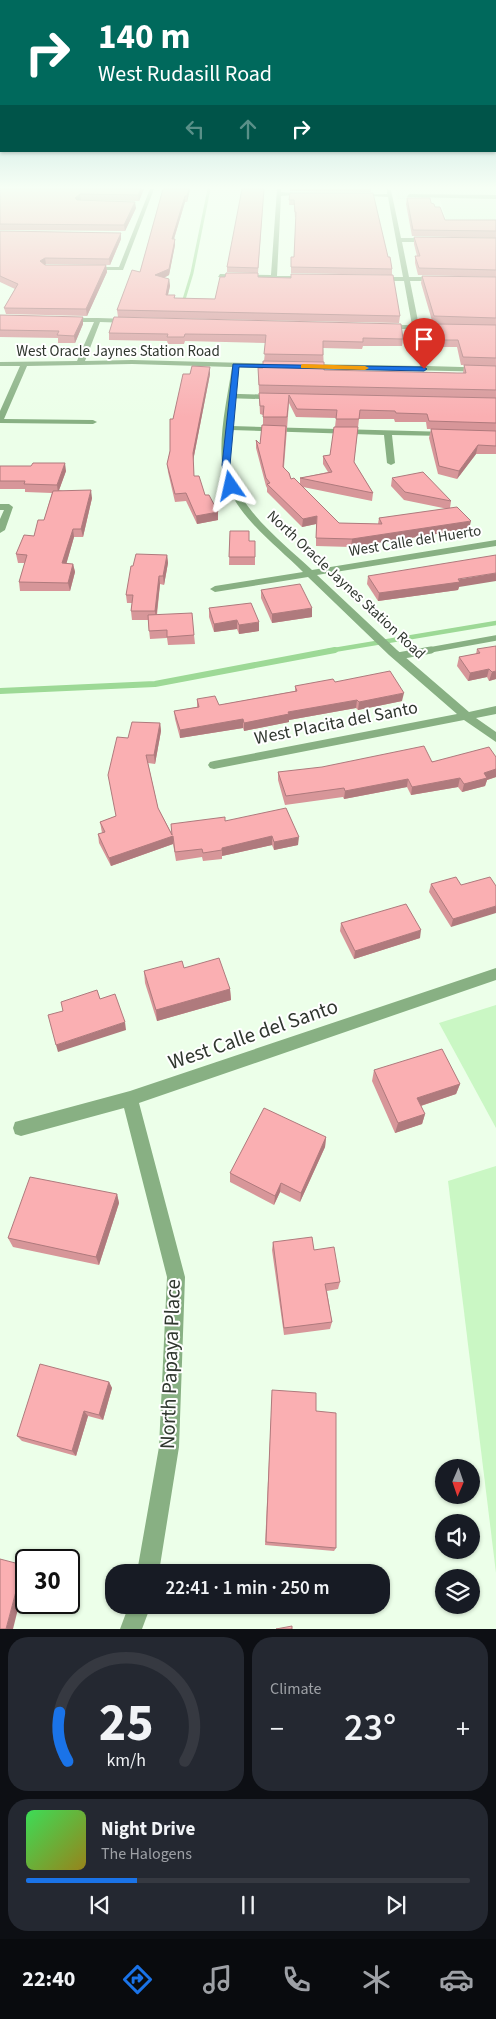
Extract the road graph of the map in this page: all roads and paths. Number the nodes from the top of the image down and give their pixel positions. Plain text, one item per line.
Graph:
1 (123, 265) edge
2 (275, 265) edge
3 (404, 265) edge
4 (84, 268) edge
5 (220, 276) edge
6 (274, 277) junction
7 (312, 278) edge
8 (369, 278) edge
9 (407, 279) junction
10 (446, 280) edge
11 (59, 320) edge
12 (98, 320) junction
13 (138, 321) edge
14 (377, 326) edge
15 (417, 328) junction
16 (456, 328) edge
17 (80, 363) junction
18 (0, 364) edge
19 (24, 364) junction
20 (236, 365) junction
21 (285, 366) edge
22 (305, 366) edge
23 (424, 369) junction
24 (496, 370) edge
25 (232, 396) junction
26 (272, 397) edge
27 (0, 421) edge
28 (93, 422) dead end
29 (228, 428) junction
30 (388, 433) junction
31 (457, 434) edge
32 (391, 463) dead end
33 (5, 507) edge
34 (0, 530) edge
35 (496, 543) edge
36 (310, 573) junction
37 (215, 590) dead end
38 (496, 638) edge
39 (398, 656) junction
40 (496, 710) edge
41 (465, 716) junction
42 (496, 738) edge
43 (214, 765) dead end
44 (496, 974) edge
45 (130, 1099) junction
46 (21, 1128) dead end
47 (149, 1564) edge
48 (137, 1614) edge
49 (131, 1629) edge

1 - 4 street
2 - 6 street
3 - 9 street
5 - 6 street
6 - 7 street
8 - 9 street
9 - 10 street
9 - 15 street
11 - 12 street
12 - 13 street
12 - 17 street
14 - 15 street
15 - 16 street
15 - 23 street
17 - 19 street, West Oracle Jaynes Station Road
17 - 20 street, West Oracle Jaynes Station Road
18 - 19 street, West Oracle Jaynes Station Road
19 - 27 street
20 - 21 street, West Oracle Jaynes Station Road
20 - 25 street, North Oracle Jaynes Station Road
22 - 23 street
23 - 24 street
25 - 26 lane
25 - 29 street, North Oracle Jaynes Station Road
27 - 28 street
29 - 30 street
29 - 36 street, North Oracle Jaynes Station Road
30 - 31 street
30 - 32 street
33 - 34 street
35 - 36 street, West Calle del Huerto
36 - 37 street, West Calle del Huerto
36 - 39 street, North Oracle Jaynes Station Road
38 - 39 lane
39 - 41 street, North Oracle Jaynes Station Road
40 - 41 street, West Placita del Santo
41 - 42 street, North Oracle Jaynes Station Road
41 - 43 street, West Placita del Santo
44 - 45 street, West Calle del Santo
45 - 46 street, West Calle del Santo
45 - 47 street, North Papaya Place
48 - 49 street

